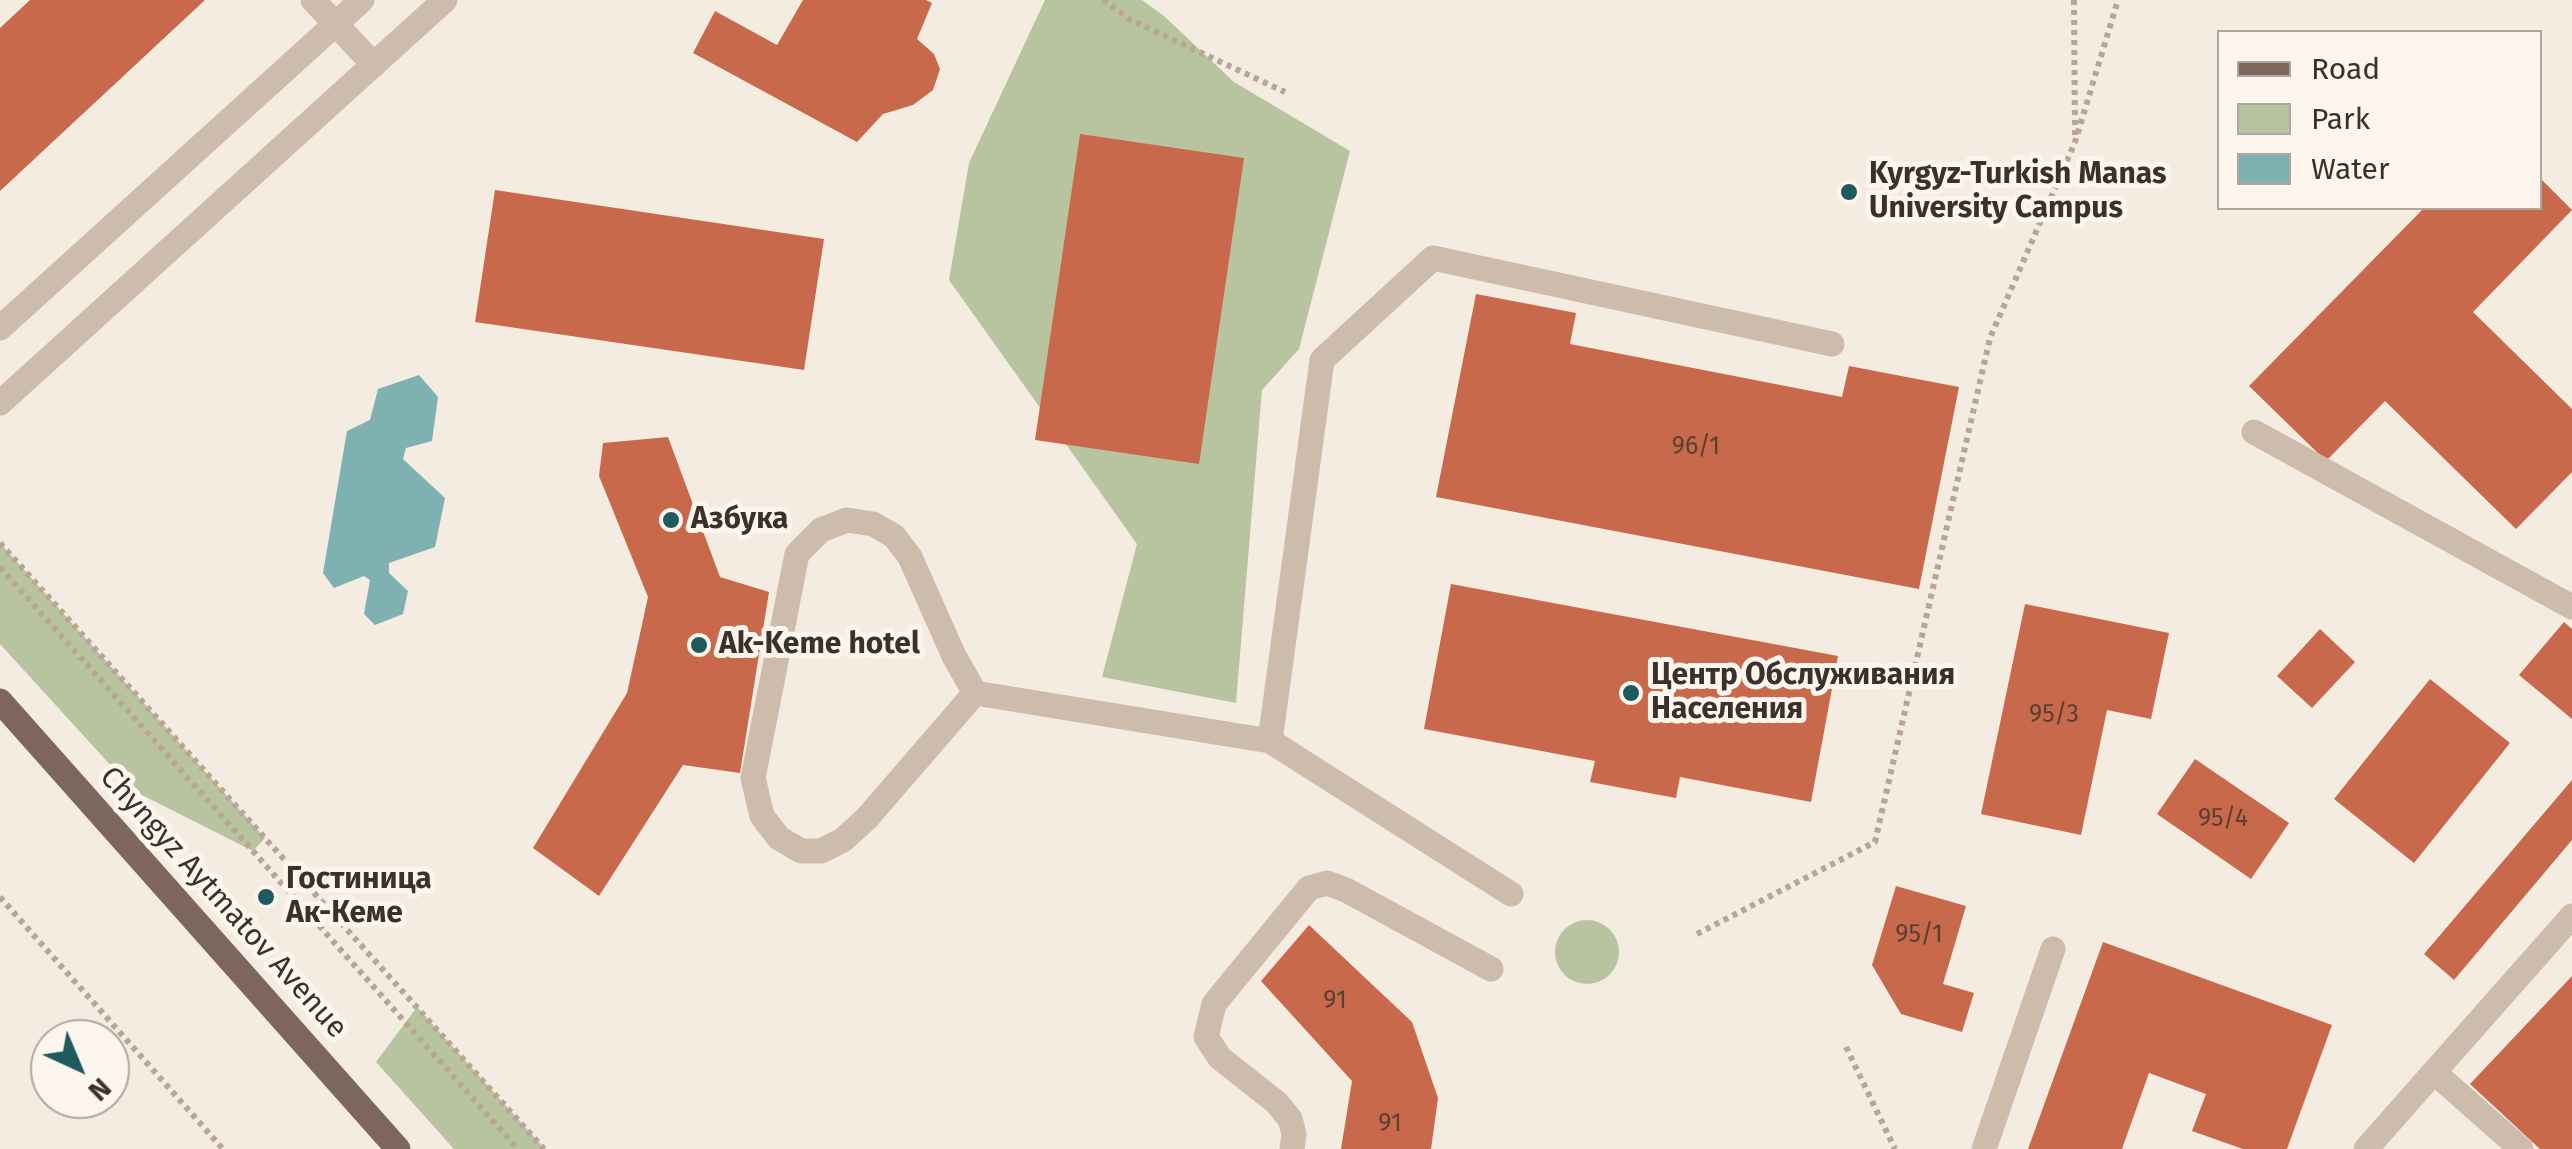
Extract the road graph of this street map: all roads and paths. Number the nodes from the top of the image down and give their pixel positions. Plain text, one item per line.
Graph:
1 (313, 0) edge
2 (362, 0) edge
3 (444, 0) edge
4 (1103, 0) edge
5 (2074, 0) edge
6 (2118, 0) edge
7 (335, 24) junction
8 (374, 64) junction
9 (1286, 92) dead end
10 (2075, 142) junction
11 (0, 328) edge
12 (1832, 344) dead end
13 (0, 403) edge
14 (2254, 432) dead end
15 (0, 544) edge
16 (0, 567) edge
17 (2572, 607) edge
18 (975, 693) junction
19 (0, 701) edge
20 (1270, 741) junction
21 (1511, 894) dead end
22 (0, 897) edge
23 (2572, 916) edge
24 (1697, 934) dead end
25 (2053, 949) dead end
26 (1491, 968) dead end
27 (1846, 1048) dead end
28 (2435, 1073) junction
29 (223, 1149) edge
30 (398, 1149) edge
31 (518, 1149) edge
32 (544, 1149) edge
33 (1292, 1149) edge
34 (1894, 1149) edge
35 (1984, 1149) edge
36 (2366, 1149) edge
37 (2521, 1149) edge

1 - 7 street
2 - 7 street
3 - 8 street
4 - 9 path
5 - 10 path
6 - 10 path
7 - 8 street
7 - 11 street
8 - 13 street
10 - 24 path
12 - 20 street
14 - 17 street
15 - 32 path
16 - 31 path
18 - 18 street
18 - 20 street
19 - 30 main road, Chyngyz Aytmatov Avenue
20 - 21 street
22 - 29 path
23 - 28 street
25 - 35 street
26 - 33 street
27 - 34 path
28 - 36 street
28 - 37 street

